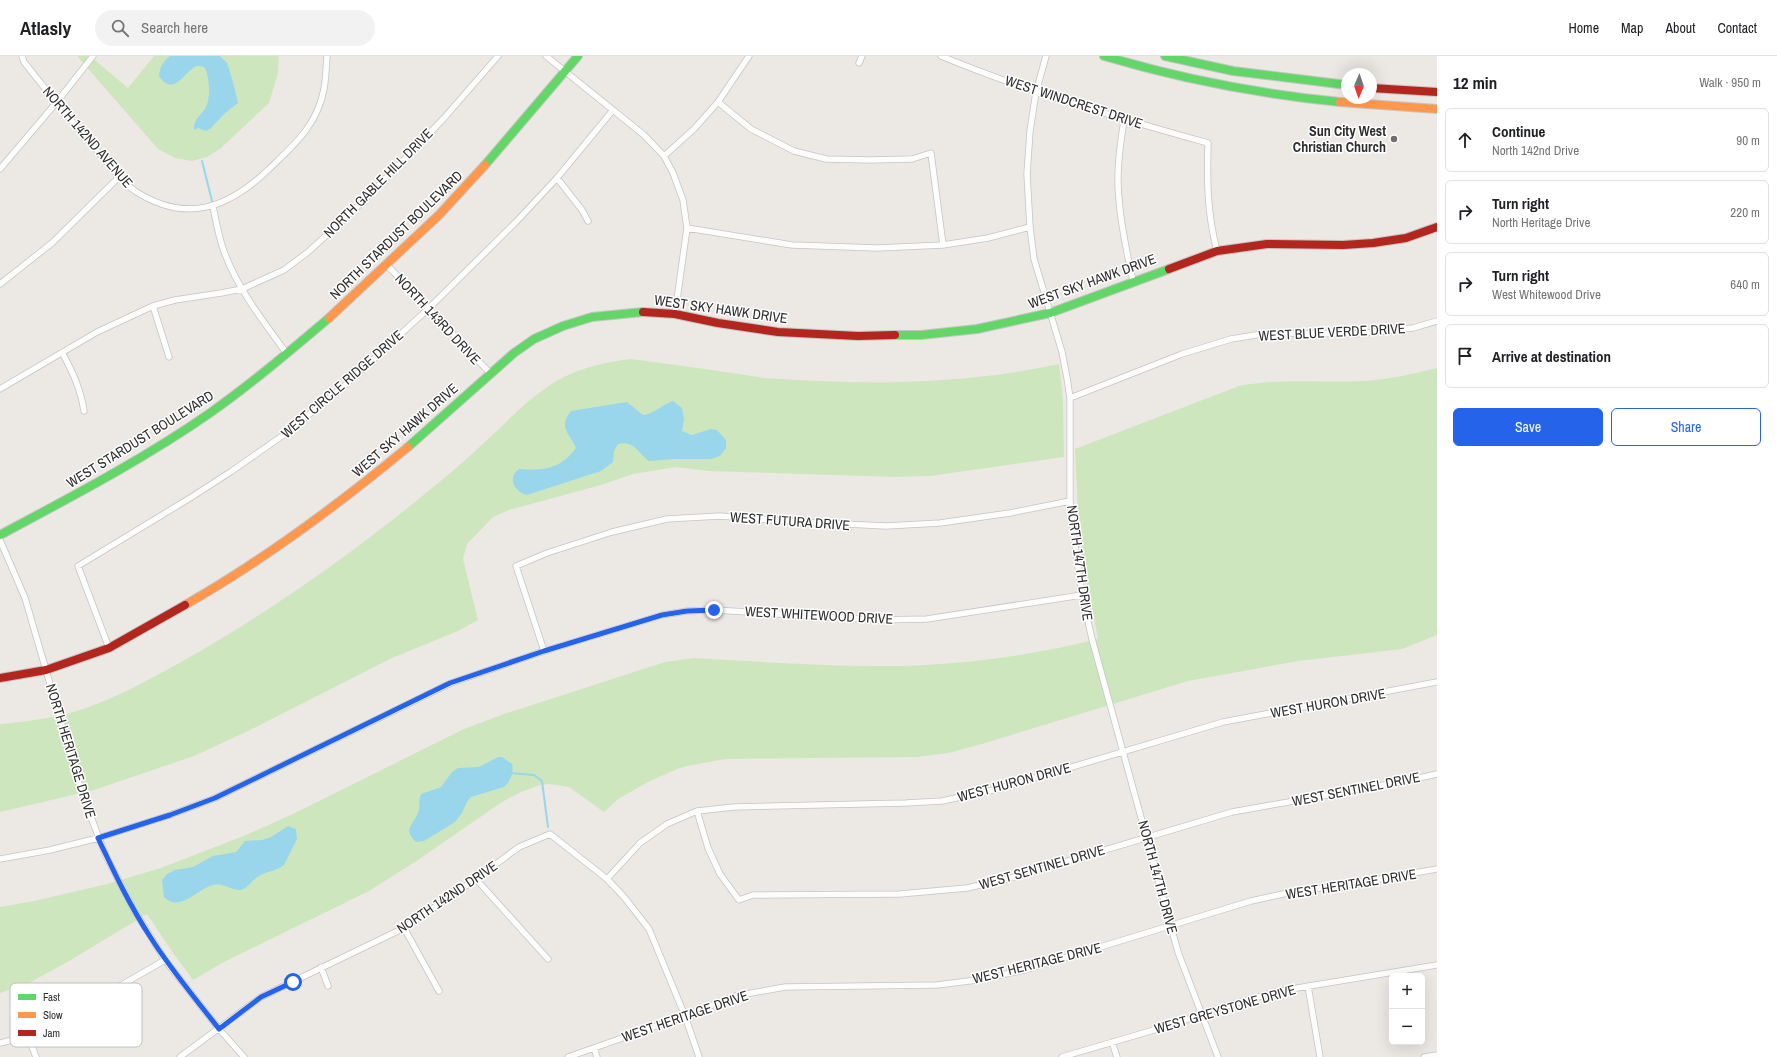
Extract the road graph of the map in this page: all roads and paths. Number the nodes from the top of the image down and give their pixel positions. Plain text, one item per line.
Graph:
1 (22, 56) edge
2 (93, 56) edge
3 (327, 56) edge
4 (498, 56) edge
5 (546, 56) edge
6 (578, 56) edge
7 (749, 56) edge
8 (862, 56) edge
9 (941, 56) edge
10 (1046, 56) edge
11 (1104, 56) edge
12 (1165, 56) edge
13 (859, 63) dead end
14 (565, 72) junction
15 (1341, 85) edge
16 (1377, 88) edge
17 (1036, 92) junction
18 (1437, 92) edge
19 (718, 102) junction
20 (56, 103) junction
21 (1437, 109) edge
22 (613, 110) junction
23 (1124, 120) junction
24 (664, 156) junction
25 (0, 169) edge
26 (119, 177) junction
27 (557, 178) junction
28 (213, 206) junction
29 (588, 221) dead end
30 (1030, 227) junction
31 (1437, 227) edge
32 (687, 228) junction
33 (943, 245) junction
34 (1217, 250) junction
35 (386, 264) junction
36 (1133, 281) junction
37 (0, 284) edge
38 (242, 289) junction
39 (153, 306) junction
40 (428, 309) junction
41 (1050, 313) junction
42 (675, 314) junction
43 (1437, 321) edge
44 (63, 354) junction
45 (287, 354) junction
46 (169, 357) dead end
47 (490, 373) junction
48 (0, 389) edge
49 (1070, 398) junction
50 (84, 411) dead end
51 (1070, 501) junction
52 (0, 535) edge
53 (0, 540) edge
54 (1082, 595) junction
55 (109, 648) junction
56 (544, 651) junction
57 (46, 670) junction
58 (0, 678) edge
59 (1437, 682) edge
60 (1124, 752) junction
61 (1437, 774) edge
62 (697, 811) junction
63 (1147, 837) junction
64 (98, 838) junction
65 (0, 858) edge
66 (1437, 869) edge
67 (476, 879) junction
68 (607, 879) junction
69 (1171, 926) junction
70 (404, 928) junction
71 (548, 959) dead end
72 (165, 960) junction
73 (1437, 965) edge
74 (321, 967) junction
75 (126, 983) edge
76 (328, 986) dead end
77 (1308, 986) junction
78 (439, 991) dead end
79 (1202, 1013) junction
80 (684, 1016) junction
81 (219, 1029) junction
82 (10, 1040) edge
83 (1112, 1042) junction
84 (0, 1043) edge
85 (32, 1047) edge
86 (594, 1048) junction
87 (1437, 1055) edge
88 (36, 1057) edge
89 (180, 1057) edge
90 (244, 1057) edge
91 (568, 1057) edge
92 (597, 1057) edge
93 (699, 1057) edge
94 (1062, 1057) edge
95 (1117, 1057) edge
96 (1218, 1057) edge
97 (1320, 1057) edge
98 (1426, 1057) edge

1 - 20 street, NORTH 142ND AVENUE
2 - 20 street
3 - 28 street, NORTH 142ND AVENUE
4 - 38 street, NORTH GABLE HILL DRIVE
5 - 14 street
6 - 14 street, NORTH STARDUST BOULEVARD
7 - 19 street
8 - 13 street
9 - 17 street, WEST WINDCREST DRIVE
10 - 17 street, NORTH 147TH DRIVE
11 - 21 street
12 - 15 street
14 - 22 street
14 - 35 street, NORTH STARDUST BOULEVARD
16 - 18 street
17 - 23 street, WEST WINDCREST DRIVE
17 - 30 street, NORTH 147TH DRIVE
19 - 24 street
19 - 33 street
20 - 25 street
20 - 26 street, NORTH 142ND AVENUE
22 - 24 street
22 - 27 street, WEST CIRCLE RIDGE DRIVE
23 - 34 street, WEST WINDCREST DRIVE
23 - 36 street
24 - 32 street
26 - 28 street, NORTH 142ND AVENUE
26 - 37 street
27 - 29 street
27 - 40 street, WEST CIRCLE RIDGE DRIVE
28 - 38 street
30 - 33 street
30 - 41 street, NORTH 147TH DRIVE
31 - 34 street, WEST SKY HAWK DRIVE
32 - 33 street
32 - 42 street
34 - 36 street, WEST SKY HAWK DRIVE
35 - 40 street, NORTH 143RD DRIVE
35 - 45 street, NORTH STARDUST BOULEVARD
36 - 41 street, WEST SKY HAWK DRIVE
38 - 39 street, NORTH GABLE HILL DRIVE
38 - 45 street
39 - 44 street, NORTH GABLE HILL DRIVE
39 - 46 street
40 - 47 street, NORTH 143RD DRIVE
40 - 55 street, WEST CIRCLE RIDGE DRIVE
41 - 42 street, WEST SKY HAWK DRIVE
41 - 49 street, NORTH 147TH DRIVE
42 - 47 street, WEST SKY HAWK DRIVE
43 - 49 street, WEST BLUE VERDE DRIVE
44 - 48 street, NORTH GABLE HILL DRIVE
44 - 50 street
45 - 52 street, WEST STARDUST BOULEVARD
47 - 55 street, WEST SKY HAWK DRIVE
49 - 51 street, NORTH 147TH DRIVE
51 - 54 street, NORTH 147TH DRIVE
51 - 56 street, WEST FUTURA DRIVE
53 - 57 street, NORTH HERITAGE DRIVE
54 - 56 street, WEST WHITEWOOD DRIVE
54 - 60 street, NORTH 147TH DRIVE
55 - 57 street, WEST SKY HAWK DRIVE
56 - 64 street, WEST WHITEWOOD DRIVE
57 - 58 street, WEST SKY HAWK DRIVE
57 - 64 street, NORTH HERITAGE DRIVE
59 - 60 street, WEST HURON DRIVE
60 - 62 street, WEST HURON DRIVE
60 - 63 street, NORTH 147TH DRIVE
61 - 63 street, WEST SENTINEL DRIVE
62 - 63 street, WEST SENTINEL DRIVE
62 - 68 street, WEST HURON DRIVE
63 - 69 street, NORTH 147TH DRIVE
64 - 65 street, WEST WHITEWOOD DRIVE
64 - 72 street, NORTH HERITAGE DRIVE
66 - 69 street, WEST HERITAGE DRIVE
67 - 68 street, NORTH 142ND DRIVE
67 - 70 street, NORTH 142ND DRIVE
67 - 71 street
68 - 80 street
69 - 79 street, NORTH 147TH DRIVE
69 - 80 street, WEST HERITAGE DRIVE
70 - 74 street, NORTH 142ND DRIVE
70 - 78 street
72 - 75 street
72 - 81 street, NORTH HERITAGE DRIVE
73 - 77 street, WEST GREYSTONE DRIVE
74 - 76 street
74 - 81 street, NORTH 142ND DRIVE
77 - 79 street, WEST GREYSTONE DRIVE
77 - 97 street
79 - 83 street, WEST GREYSTONE DRIVE
79 - 96 street, NORTH 147TH DRIVE
80 - 86 street, WEST HERITAGE DRIVE
80 - 93 street
81 - 89 street, NORTH 142ND DRIVE
81 - 90 street
82 - 84 street
83 - 94 street, WEST GREYSTONE DRIVE
83 - 95 street
85 - 88 street
86 - 91 street, WEST HERITAGE DRIVE
86 - 92 street
87 - 98 street

